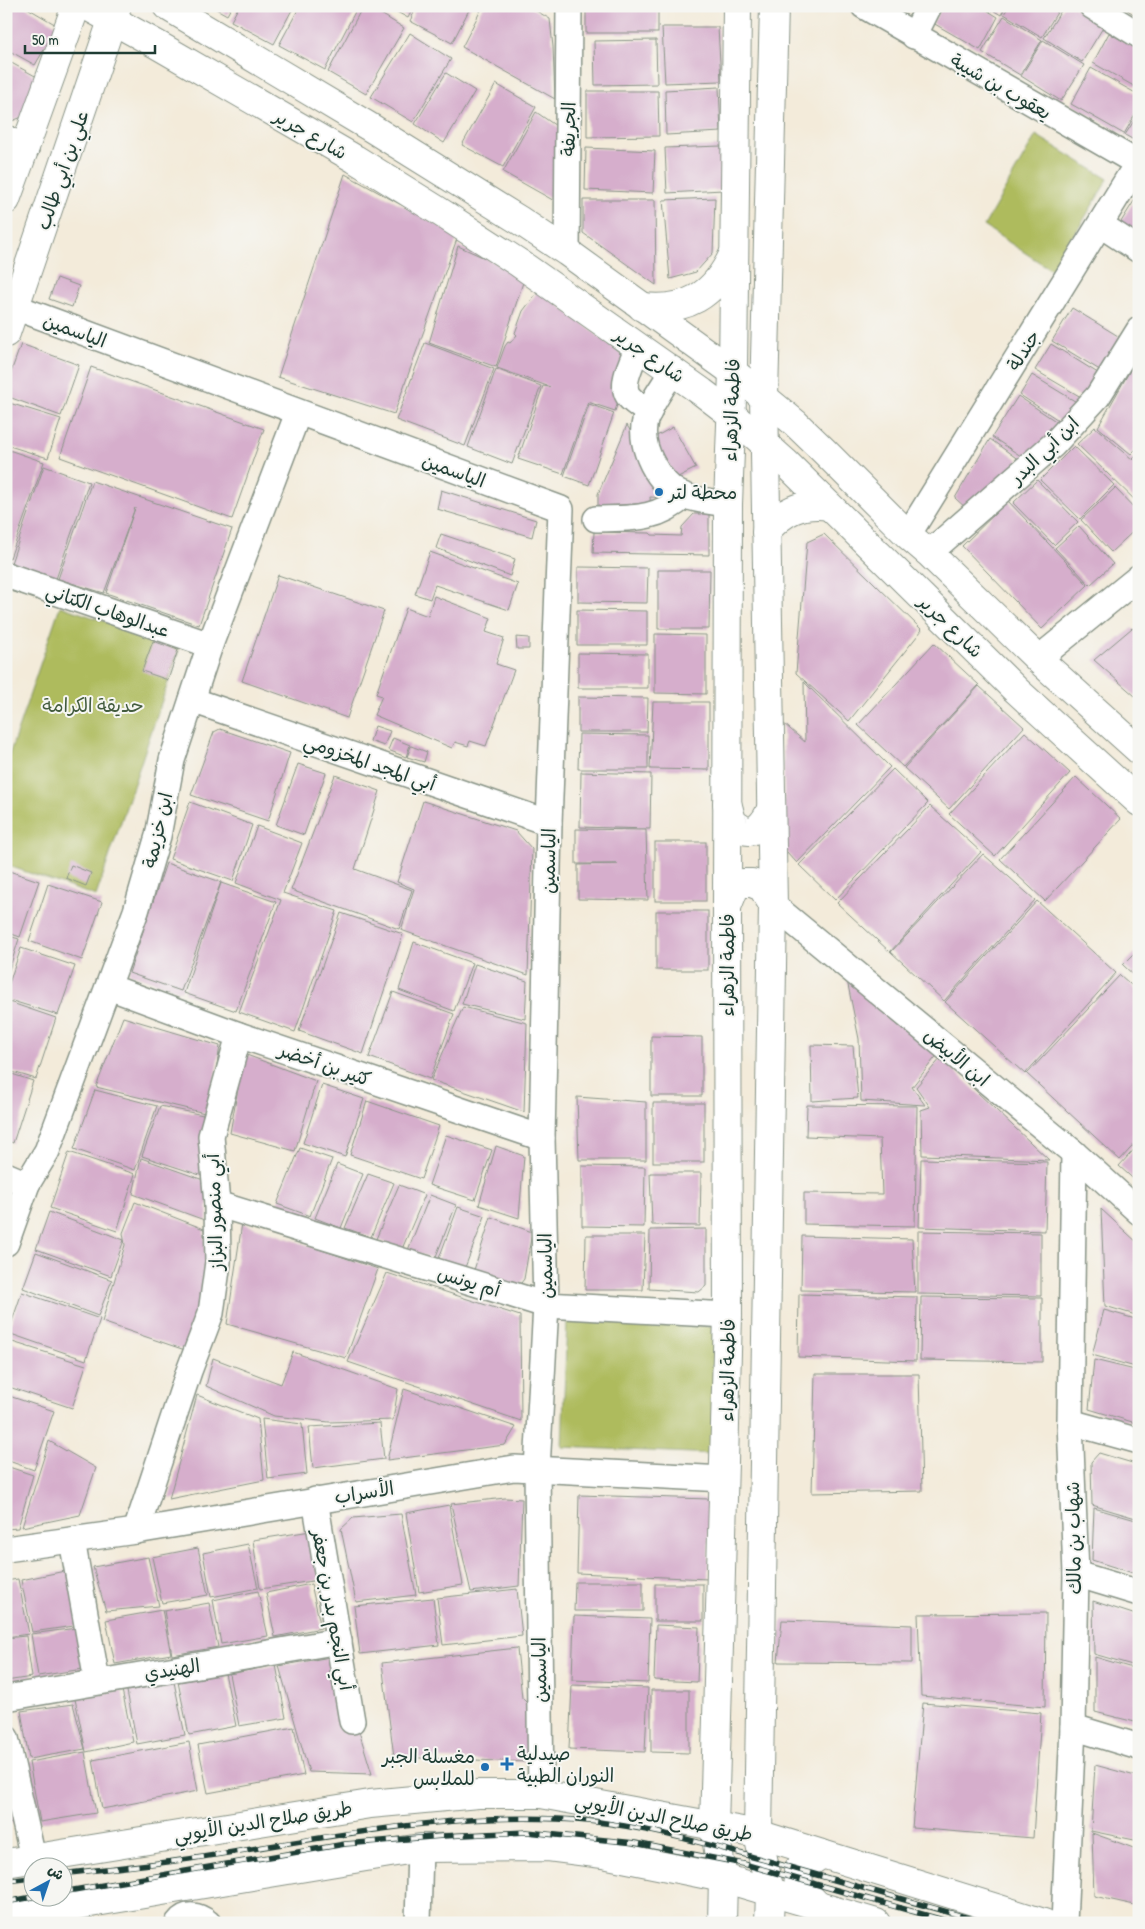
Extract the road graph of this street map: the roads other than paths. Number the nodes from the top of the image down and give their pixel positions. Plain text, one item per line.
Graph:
1 (76, 6) edge
2 (88, 6) edge
3 (138, 6) edge
4 (167, 6) edge
5 (737, 6) edge
6 (774, 6) edge
7 (864, 6) edge
8 (929, 6) edge
9 (1092, 6) edge
10 (568, 7) edge
11 (115, 13) edge
12 (1139, 35) edge
13 (914, 36) junction
14 (148, 39) junction
15 (63, 45) junction
16 (101, 55) junction
17 (16, 143) edge
18 (1138, 164) edge
19 (6, 200) edge
20 (1101, 225) junction
21 (1139, 250) edge
22 (567, 252) junction
23 (733, 255) junction
24 (15, 307) junction
25 (642, 307) junction
26 (1139, 330) edge
27 (6, 333) edge
28 (638, 347) junction
29 (764, 347) junction
30 (721, 348) junction
31 (733, 372) junction
32 (679, 375) junction
33 (764, 397) junction
34 (649, 412) junction
35 (298, 413) junction
36 (732, 415) junction
37 (814, 441) junction
38 (771, 457) junction
39 (730, 461) junction
40 (684, 496) junction
41 (728, 504) junction
42 (829, 506) junction
43 (596, 519) dead end
44 (766, 532) junction
45 (908, 535) junction
46 (929, 553) junction
47 (6, 575) edge
48 (1139, 577) edge
49 (210, 645) junction
50 (1038, 659) junction
51 (192, 700) junction
52 (1139, 750) edge
53 (1139, 802) edge
54 (727, 803) junction
55 (771, 809) junction
56 (549, 822) junction
57 (773, 905) junction
58 (726, 907) junction
59 (109, 987) junction
60 (240, 1035) junction
61 (542, 1138) junction
62 (1074, 1153) junction
63 (17, 1180) edge
64 (217, 1204) junction
65 (1139, 1212) edge
66 (6, 1243) edge
67 (546, 1305) junction
68 (728, 1315) junction
69 (1070, 1422) junction
70 (1139, 1441) edge
71 (537, 1469) junction
72 (724, 1479) junction
73 (315, 1500) junction
74 (136, 1531) junction
75 (72, 1540) junction
76 (6, 1549) edge
77 (1076, 1574) junction
78 (1139, 1593) edge
79 (338, 1642) junction
80 (97, 1682) junction
81 (6, 1698) edge
82 (352, 1721) dead end
83 (1073, 1727) junction
84 (6, 1738) edge
85 (1139, 1746) edge
86 (759, 1789) junction
87 (541, 1794) junction
88 (715, 1796) junction
89 (714, 1827) junction
90 (758, 1834) junction
91 (420, 1848) junction
92 (822, 1854) junction
93 (33, 1856) edge
94 (45, 1856) edge
95 (22, 1860) edge
96 (6, 1863) edge
97 (723, 1878) junction
98 (770, 1892) junction
99 (817, 1906) junction
100 (6, 1917) edge
101 (178, 1923) edge
102 (208, 1923) edge
103 (418, 1923) edge
104 (722, 1923) edge
105 (769, 1923) edge
106 (876, 1923) edge
107 (1044, 1923) edge
108 (1064, 1923) edge

1 - 15 main road
2 - 11 main road, شارع جرير
3 - 14 main road
4 - 22 main road, شارع جرير
5 - 23 main road, فاطمة الزهراء
6 - 29 main road
7 - 13 street, يعقوب بن شيبة
8 - 13 street
9 - 12 street
10 - 22 street, الجريفة
11 - 14 main road, شارع جرير
11 - 16 main road, علي بن أبي طالب
13 - 18 street, يعقوب بن شيبة
14 - 28 main road, شارع جرير
15 - 16 main road
15 - 17 main road
16 - 24 main road, علي بن أبي طالب
17 - 19 main road
18 - 20 street, جندلة
20 - 21 street
20 - 45 street, جندلة
22 - 25 main road, شارع جرير
23 - 25 main road
23 - 30 main road, فاطمة الزهراء
24 - 27 main road, علي بن أبي طالب
24 - 35 street, الياسمين
25 - 30 main road, شارع جرير
26 - 46 street, ابن أبي البدر
28 - 32 main road, شارع جرير
28 - 34 street
29 - 30 main road
29 - 33 main road
30 - 31 main road, شارع جرير
30 - 32 main road
31 - 33 main road, شارع جرير
31 - 36 main road, فاطمة الزهراء
32 - 34 street
32 - 36 main road, شارع جرير
33 - 37 main road, شارع جرير
33 - 38 main road
34 - 40 street
35 - 49 street, ابن خزيمة
35 - 56 street, الياسمين
36 - 38 main road, شارع جرير
36 - 39 main road, فاطمة الزهراء
37 - 38 main road
37 - 45 main road, شارع جرير
38 - 39 main road
38 - 42 main road, شارع جرير
38 - 44 main road
39 - 41 main road, فاطمة الزهراء
40 - 41 street
40 - 43 street
41 - 54 main road, فاطمة الزهراء
42 - 44 main road
42 - 53 main road, شارع جرير
44 - 55 main road
45 - 46 main road, شارع جرير
46 - 50 main road, شارع جرير
47 - 49 street, عبدالوهاب الكتاني
48 - 50 street
49 - 51 street, ابن خزيمة
50 - 52 main road, شارع جرير
51 - 56 street, أبي المجد المخزومي
51 - 59 street, ابن خزيمة
54 - 55 main road
54 - 58 main road, فاطمة الزهراء
55 - 57 main road
56 - 61 street, الياسمين
57 - 58 main road
57 - 62 street, ابن الأبيض
57 - 86 main road
58 - 68 main road, فاطمة الزهراء
59 - 60 street, كثير بن أخضر
59 - 63 street, ابن خزيمة
60 - 61 street, كثير بن أخضر
60 - 64 street, أبي منصور البزاز
61 - 67 street, الياسمين
62 - 65 street, ابن الأبيض
62 - 69 street, شهاب بن مالك
63 - 66 street, ابن خزيمة
64 - 67 street, أم يونس
64 - 74 street, أبي منصور البزاز
67 - 68 street, أم يونس
67 - 71 street, الياسمين
68 - 72 main road, فاطمة الزهراء
69 - 70 street
69 - 77 street, شهاب بن مالك
71 - 72 street, الأسراب
71 - 73 street, الأسراب
71 - 87 street, الياسمين
72 - 88 main road, فاطمة الزهراء
73 - 74 street, الأسراب
73 - 79 street, أبي النجم بدر بن جعفر
74 - 75 street, الأسراب
75 - 76 street, الأسراب
75 - 80 street
77 - 78 street
77 - 83 street, شهاب بن مالك
79 - 80 street, الهنيدي
79 - 82 street, أبي النجم بدر بن جعفر
80 - 81 street, الهنيدي
83 - 85 street
83 - 108 street, شهاب بن مالك
84 - 93 street
86 - 88 main road
86 - 90 main road
87 - 89 main road, طريق صلاح الدين الأيوبي
87 - 94 main road, طريق صلاح الدين الأيوبي
88 - 89 main road, فاطمة الزهراء
89 - 90 main road, طريق صلاح الدين الأيوبي
89 - 97 main road, فاطمة الزهراء
90 - 92 main road, طريق صلاح الدين الأيوبي
90 - 98 main road
91 - 97 main road
91 - 100 main road
91 - 103 street
92 - 99 main road
92 - 107 main road, طريق صلاح الدين الأيوبي
95 - 96 main road, طريق صلاح الدين الأيوبي
97 - 98 main road
97 - 104 main road, فاطمة الزهراء
98 - 99 main road
98 - 105 main road
99 - 106 main road
101 - 102 street

